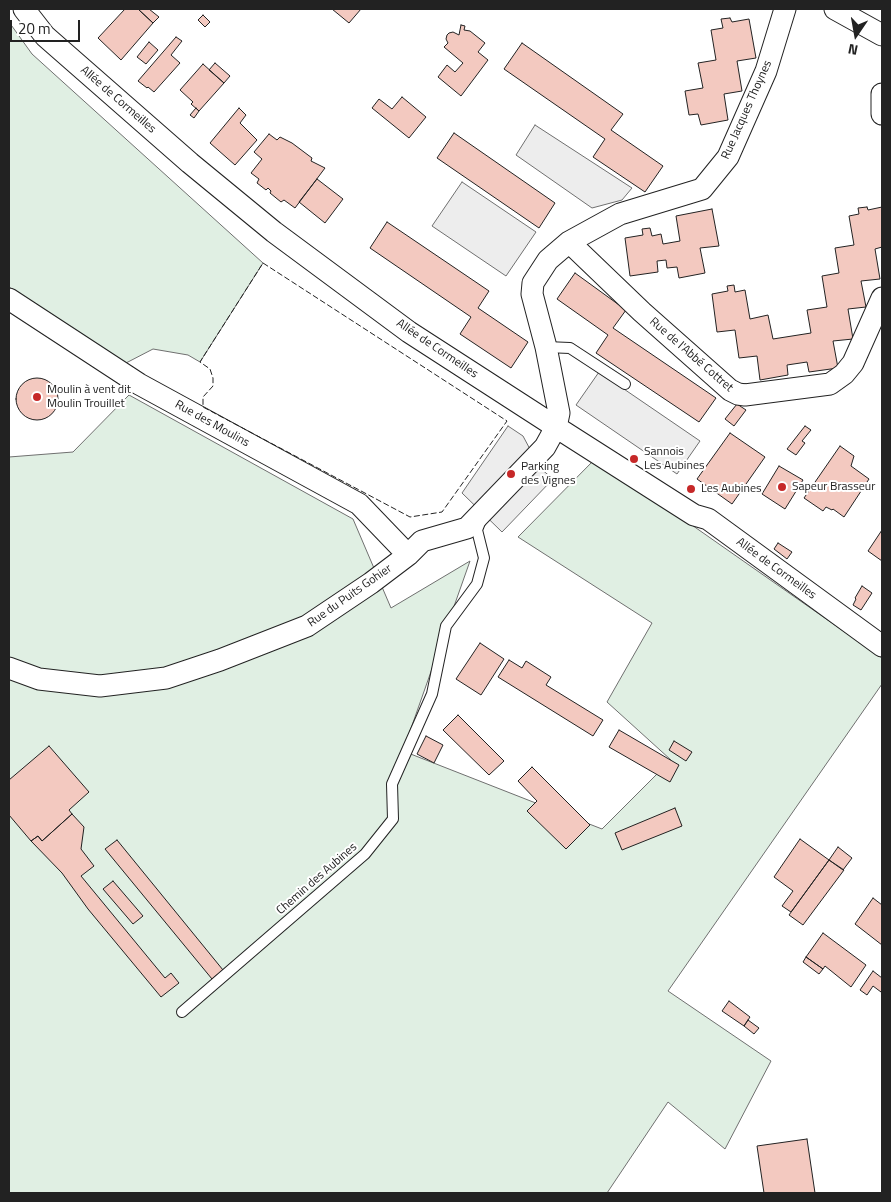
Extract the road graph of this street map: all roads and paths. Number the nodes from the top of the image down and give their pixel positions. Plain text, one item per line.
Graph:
1 (24, 9) edge
2 (785, 9) edge
3 (835, 9) edge
4 (882, 35) edge
5 (882, 94) edge
6 (882, 114) edge
7 (569, 242) junction
8 (882, 298) edge
9 (9, 299) edge
10 (546, 347) junction
11 (625, 384) dead end
12 (556, 427) junction
13 (484, 510) junction
14 (408, 555) junction
15 (882, 646) edge
16 (9, 668) edge
17 (182, 1012) dead end

1 - 12 street, Allée de Cormeilles
2 - 7 street, Rue Jacques Thoynes
3 - 4 street
5 - 6 street
7 - 8 street, Rue de l'Abbé Cottret
7 - 10 street, Rue Jacques Thoynes
9 - 14 street, Rue des Moulins
10 - 11 lane
10 - 12 street, Rue Jacques Thoynes
12 - 13 street, Rue du Puits Gohier
12 - 15 street, Allée de Cormeilles
13 - 14 street, Rue du Puits Gohier
13 - 17 lane, Chemin des Aubines
14 - 16 street, Rue du Puits Gohier

